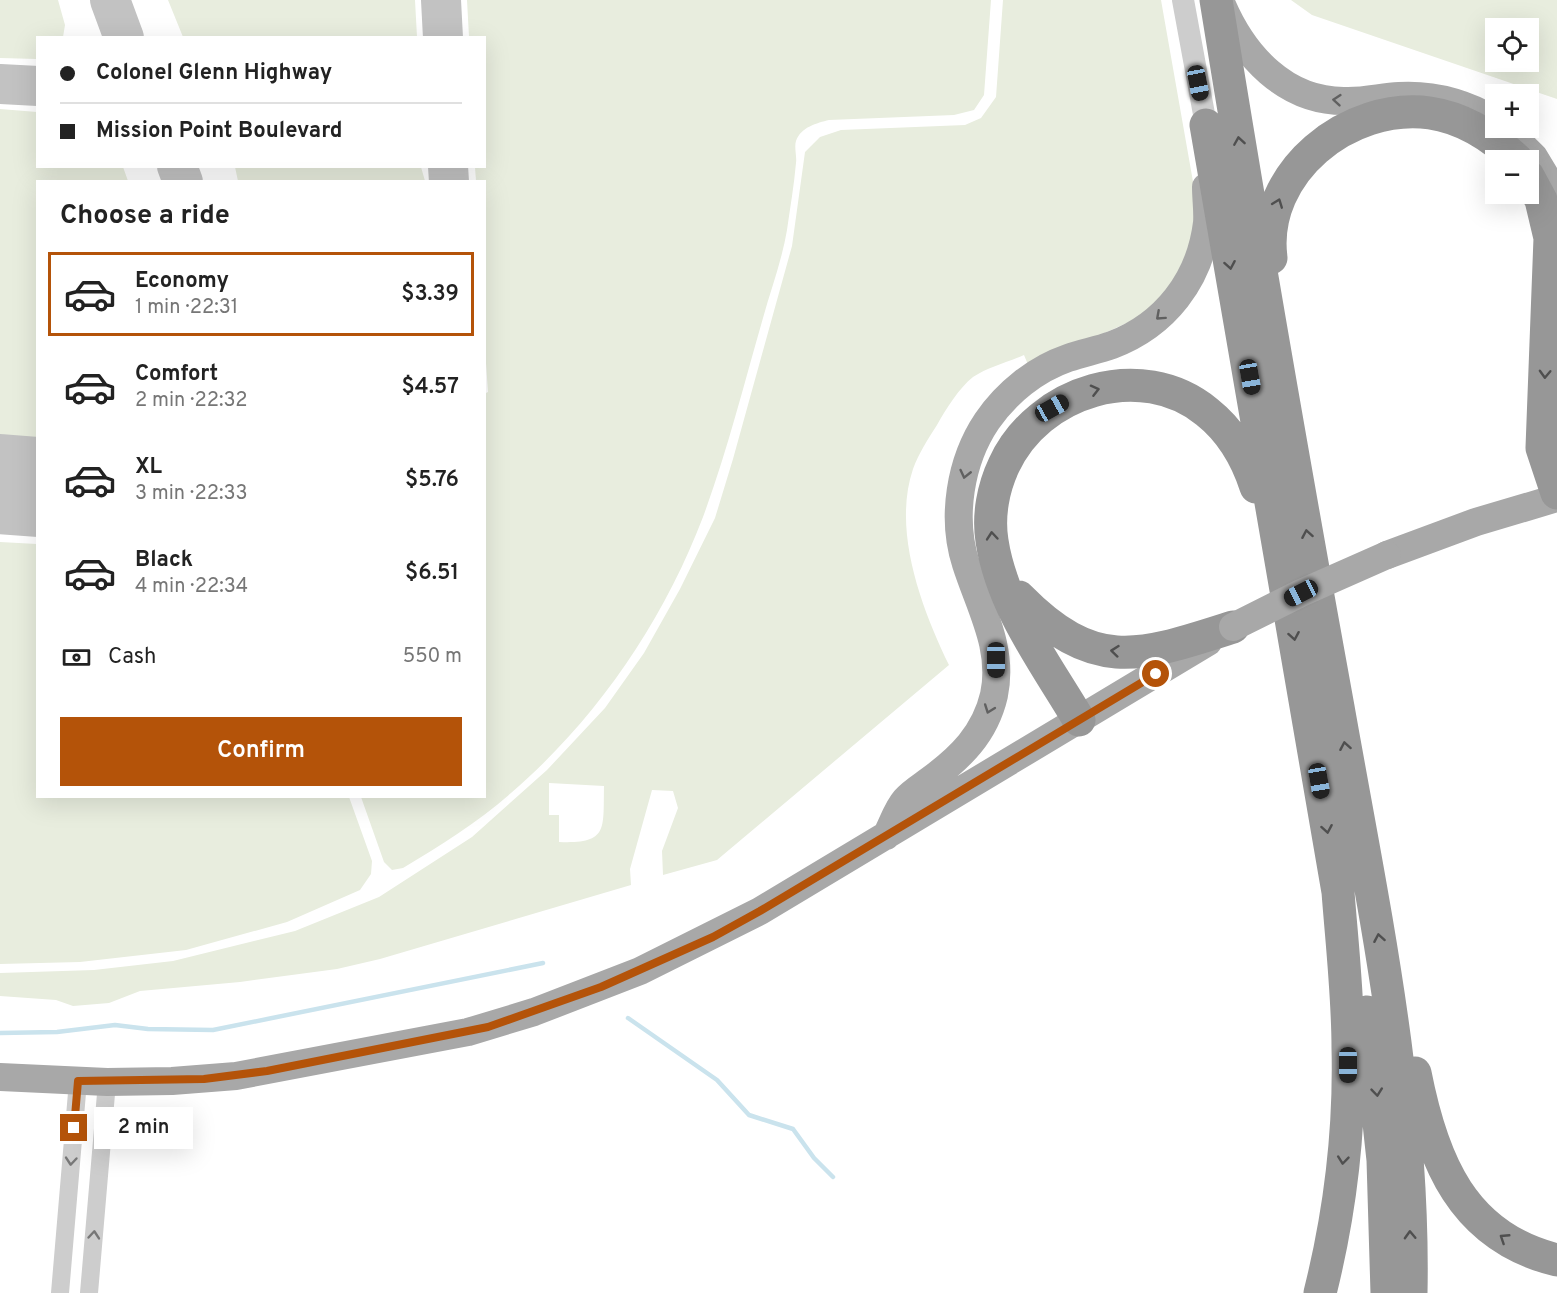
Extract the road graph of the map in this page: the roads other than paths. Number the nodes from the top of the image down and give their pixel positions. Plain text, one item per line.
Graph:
1 (1183, 0) edge
2 (1218, 0) edge
3 (1485, 116) edge
4 (1206, 125) junction
5 (1514, 138) edge
6 (1504, 150) edge
7 (1557, 195) edge
8 (1539, 196) edge
9 (1269, 323) junction
10 (1557, 493) edge
11 (1557, 498) edge
12 (1277, 537) junction
13 (991, 587) junction
14 (1233, 627) junction
15 (1072, 724) junction
16 (886, 836) junction
17 (1338, 892) junction
18 (1389, 996) junction
19 (0, 1077) edge
20 (78, 1081) junction
21 (107, 1082) junction
22 (1557, 1260) edge
23 (60, 1293) edge
24 (89, 1293) edge
25 (1320, 1293) edge
26 (1387, 1293) edge
27 (1411, 1293) edge

1 - 4 street
3 -> 2 main road
9 -> 2 highway
4 -> 12 highway
4 -> 13 main road
5 - 7 main road
9 -> 6 highway
8 -> 10 highway
18 -> 9 highway
11 - 14 main road, bridge
13 -> 12 highway
12 -> 17 highway
14 -> 13 highway
13 - 15 highway
13 -> 16 main road
14 - 15 main road
15 - 16 main road
16 - 21 main road
17 -> 25 highway
17 -> 26 highway
22 -> 18 highway
27 -> 18 highway
19 - 20 main road
20 - 21 main road
20 -> 23 street
24 -> 21 street

